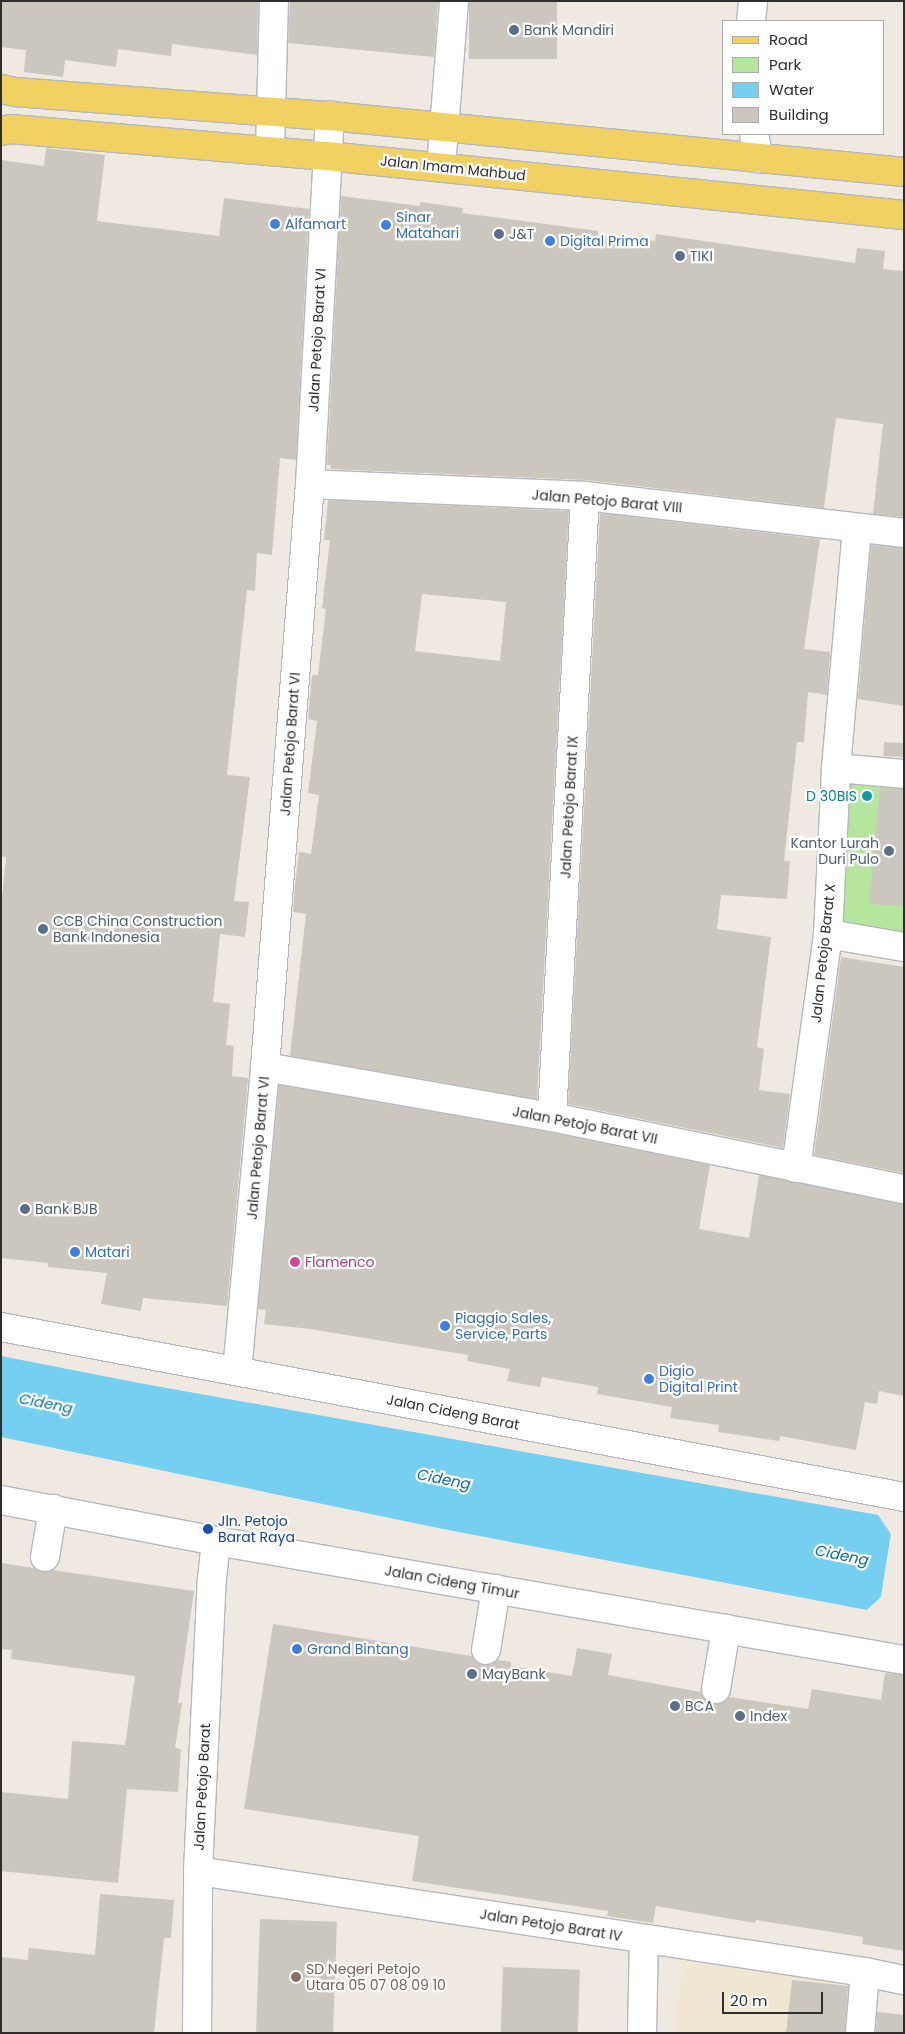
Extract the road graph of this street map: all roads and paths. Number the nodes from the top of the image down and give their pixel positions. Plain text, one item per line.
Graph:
1 (274, 1) edge
2 (454, 1) edge
3 (753, 1) edge
4 (751, 20) edge
5 (1, 88) edge
6 (270, 111) junction
7 (330, 116) junction
8 (444, 127) junction
9 (1, 131) edge
10 (756, 146) edge
11 (270, 151) junction
12 (327, 156) junction
13 (441, 167) junction
14 (904, 172) edge
15 (904, 215) edge
16 (310, 484) junction
17 (585, 496) junction
18 (857, 529) junction
19 (904, 533) edge
20 (836, 768) junction
21 (904, 774) edge
22 (828, 934) junction
23 (904, 947) edge
24 (265, 1067) junction
25 (552, 1117) junction
26 (796, 1168) junction
27 (904, 1189) edge
28 (1, 1327) edge
29 (238, 1371) junction
30 (904, 1497) edge
31 (1, 1500) edge
32 (52, 1509) junction
33 (216, 1541) junction
34 (45, 1556) dead end
35 (496, 1589) junction
36 (726, 1629) junction
37 (486, 1650) dead end
38 (904, 1660) edge
39 (716, 1689) dead end
40 (198, 1871) junction
41 (644, 1939) junction
42 (865, 1972) junction
43 (904, 1980) edge
44 (197, 2033) edge
45 (642, 2033) edge
46 (860, 2033) edge

1 - 6 street
2 - 8 street
3 - 4 street
5 - 6 main road
6 - 7 main road
6 - 11 street
7 - 8 main road
7 - 12 street, Jalan Petojo Barat VI
8 - 10 main road
8 - 13 street
9 - 11 main road, Jalan Imam Mahbud
10 - 14 main road
11 - 12 main road, Jalan Imam Mahbud
12 - 13 main road, Jalan Imam Mahbud
12 - 16 street, Jalan Petojo Barat VI
13 - 15 main road, Jalan Imam Mahbud
16 - 17 street, Jalan Petojo Barat VIII
16 - 24 street, Jalan Petojo Barat VI
17 - 18 street, Jalan Petojo Barat VIII
17 - 25 street, Jalan Petojo Barat IX
18 - 19 street, Jalan Petojo Barat VIII
18 - 20 street, Jalan Petojo Barat X
20 - 21 street
20 - 22 street, Jalan Petojo Barat X
22 - 23 street
22 - 26 street, Jalan Petojo Barat X
24 - 25 street, Jalan Petojo Barat VII
24 - 29 street, Jalan Petojo Barat VI
25 - 26 street, Jalan Petojo Barat VII
26 - 27 street, Jalan Petojo Barat VII
28 - 29 street, Jalan Cideng Barat
29 - 30 street, Jalan Cideng Barat
31 - 32 street, Jalan Cideng Timur
32 - 33 street, Jalan Cideng Timur
32 - 34 street
33 - 35 street, Jalan Cideng Timur
33 - 40 street, Jalan Petojo Barat
35 - 36 street, Jalan Cideng Timur
35 - 37 street
36 - 38 street, Jalan Cideng Timur
36 - 39 street
40 - 41 street, Jalan Petojo Barat IV
40 - 44 street, Jalan Petojo Barat
41 - 42 street, Jalan Petojo Barat IV
41 - 45 street
42 - 43 street, Jalan Petojo Barat IV
42 - 46 street

